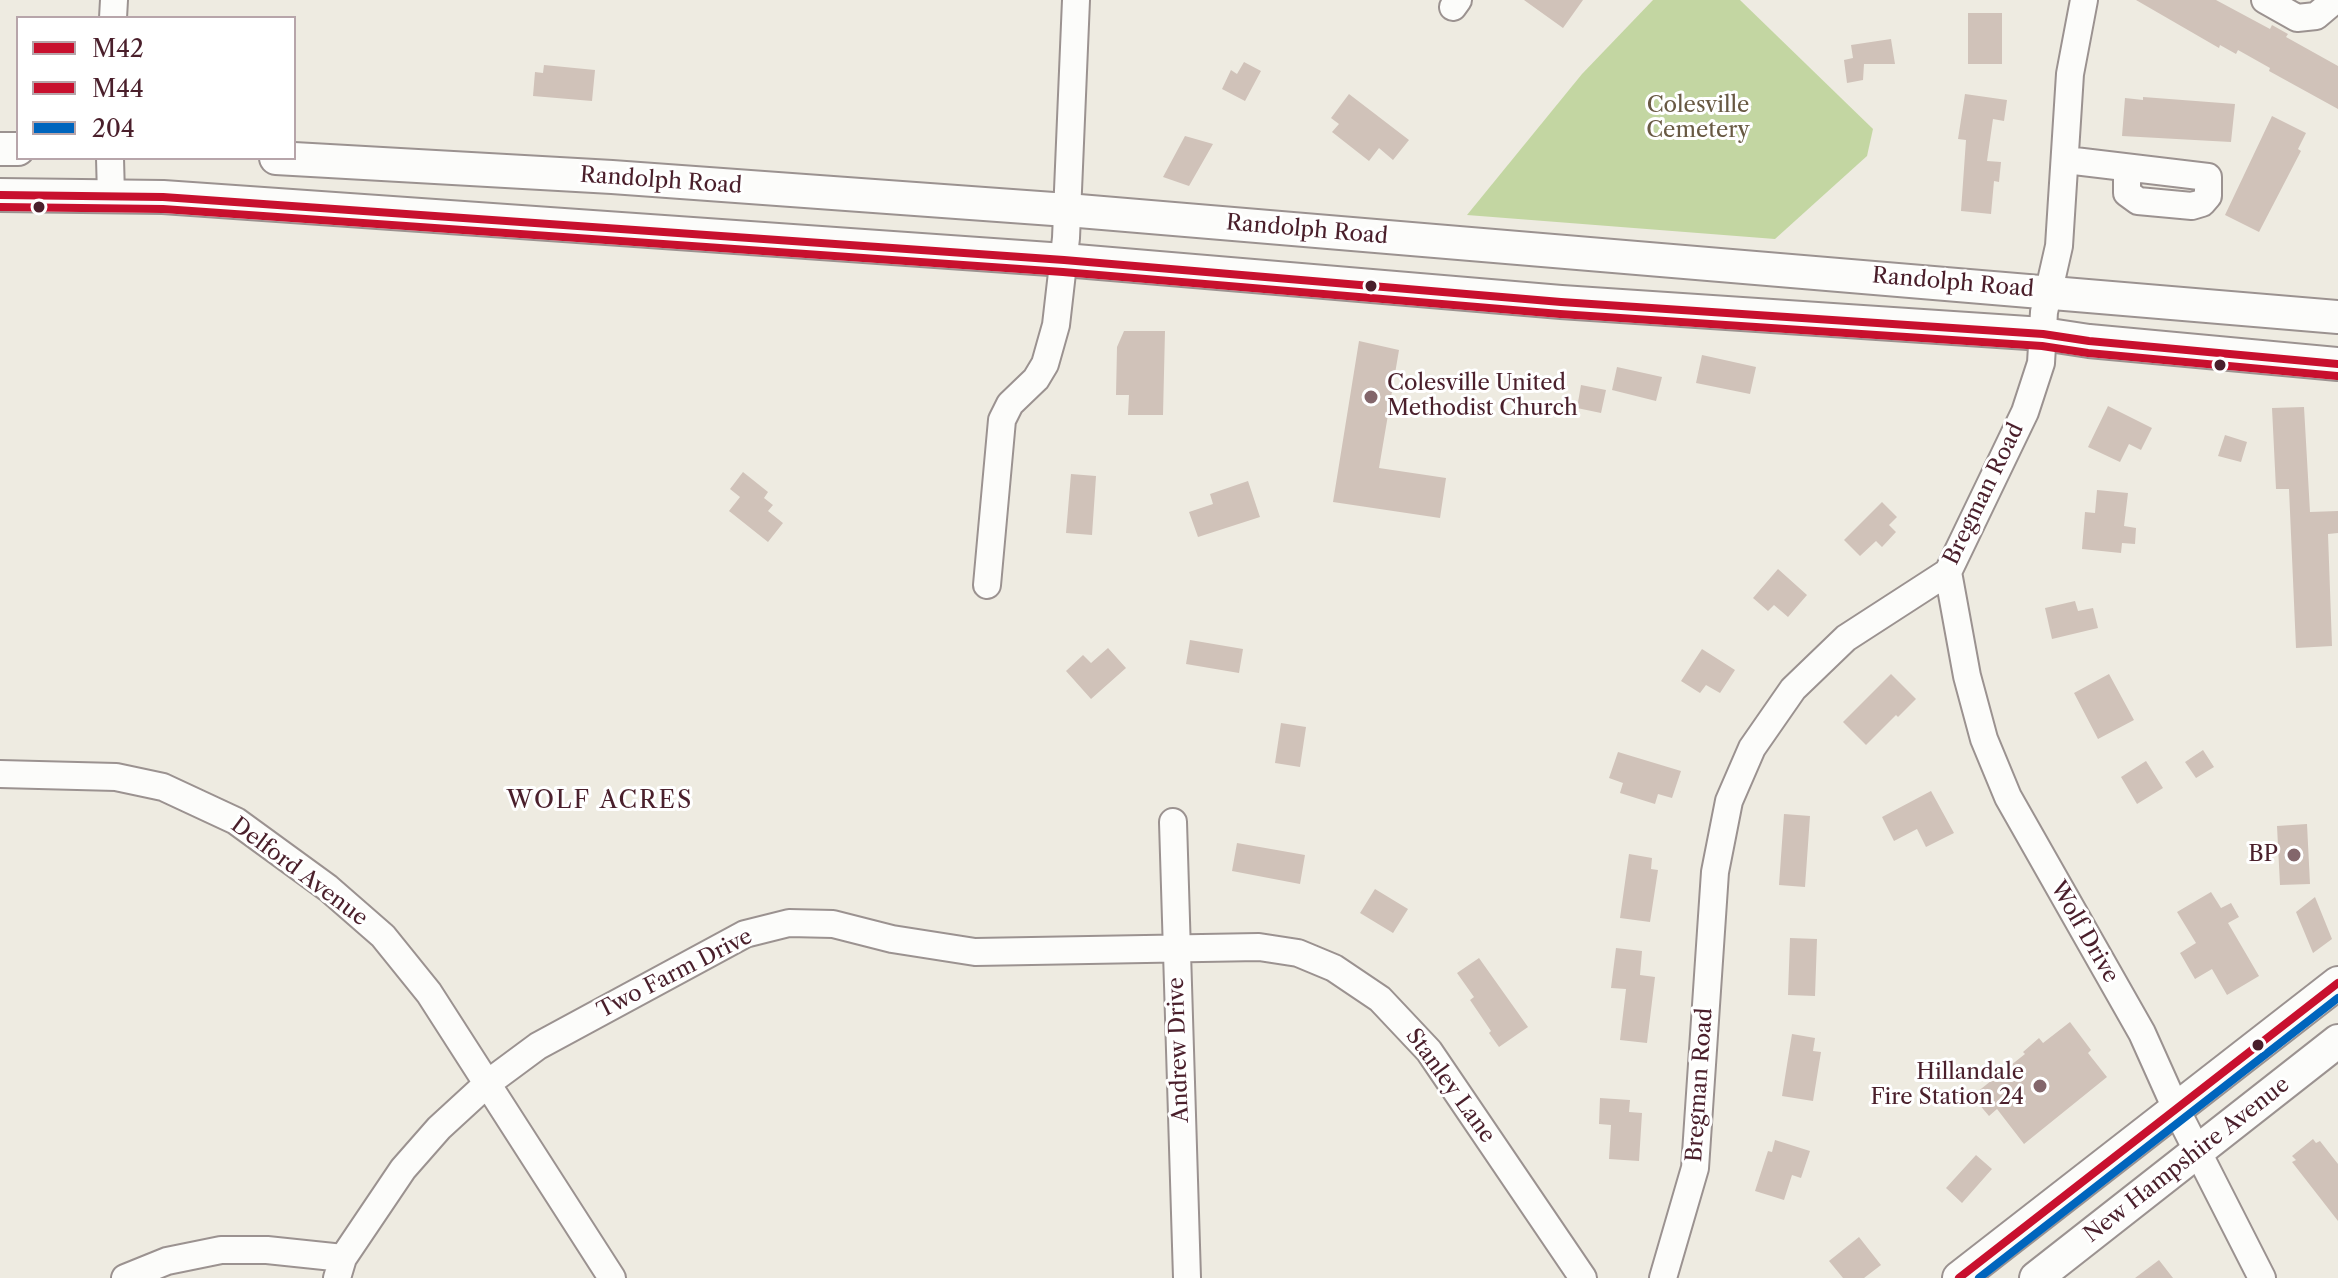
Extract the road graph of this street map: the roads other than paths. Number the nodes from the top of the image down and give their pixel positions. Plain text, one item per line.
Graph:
1 (1076, 0) edge
2 (2084, 0) edge
3 (2265, 0) edge
4 (2335, 0) edge
5 (296, 159) edge
6 (110, 160) edge
7 (2066, 160) junction
8 (2127, 168) dead end
9 (0, 195) edge
10 (111, 196) junction
11 (1067, 210) junction
12 (1064, 260) junction
13 (2049, 291) junction
14 (2338, 317) edge
15 (2043, 334) junction
16 (2338, 346) edge
17 (2322, 361) edge
18 (1948, 572) junction
19 (987, 585) dead end
20 (0, 774) edge
21 (1173, 822) dead end
22 (1175, 947) junction
23 (2338, 983) edge
24 (2338, 1041) edge
25 (488, 1083) junction
26 (2177, 1111) junction
27 (2198, 1150) junction
28 (340, 1268) edge
29 (125, 1278) edge
30 (612, 1278) edge
31 (1187, 1278) edge
32 (1583, 1278) edge
33 (1663, 1278) edge
34 (1959, 1278) edge
35 (2036, 1278) edge
36 (2262, 1278) edge

1 - 11 street
2 - 7 street, Bregman Road
3 - 4 street
5 - 11 main road, Randolph Road
6 - 10 street
7 - 8 street
7 - 13 street, Bregman Road
9 - 10 main road, Randolph Road
10 - 12 main road, Randolph Road
11 - 12 street
11 - 13 main road, Randolph Road
12 - 15 main road, Randolph Road
12 - 19 street
13 - 14 main road, Randolph Road
13 - 15 street, Bregman Road
15 - 17 main road, Randolph Road
15 - 18 street, Bregman Road
16 - 17 main road
18 - 26 street, Wolf Drive
18 - 33 street, Bregman Road
20 - 25 street, Delford Avenue
21 - 22 street, Andrew Drive
22 - 25 street, Two Farm Drive
22 - 31 street, Andrew Drive
22 - 32 street, Stanley Lane
23 - 26 main road, New Hampshire Avenue
24 - 27 main road, New Hampshire Avenue
25 - 28 street, Two Farm Drive
25 - 30 street, Delford Avenue
26 - 27 street, Wolf Drive
26 - 34 main road, New Hampshire Avenue
27 - 35 main road, New Hampshire Avenue
27 - 36 street, Wolf Drive
28 - 29 street

